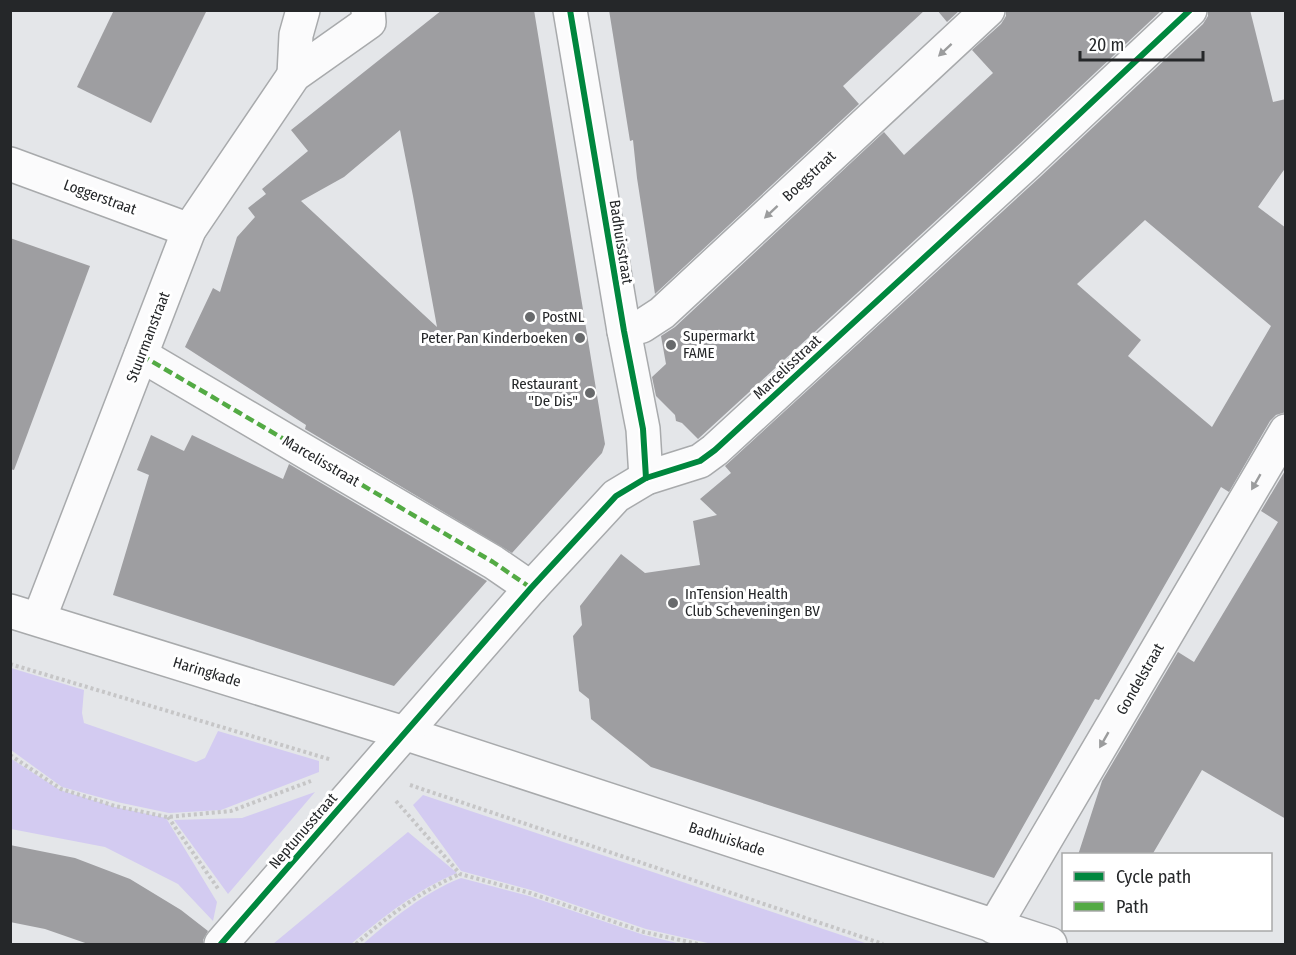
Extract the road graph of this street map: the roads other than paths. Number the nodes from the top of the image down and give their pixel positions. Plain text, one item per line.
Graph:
1 (303, 10) edge
2 (368, 10) edge
3 (570, 10) edge
4 (988, 10) edge
5 (1190, 10) edge
6 (294, 75) junction
7 (10, 164) edge
8 (189, 230) junction
9 (624, 331) junction
10 (141, 355) junction
11 (1286, 431) edge
12 (646, 478) junction
13 (531, 588) junction
14 (25, 615) edge
15 (404, 733) junction
16 (994, 927) junction
17 (231, 933) edge
18 (1050, 945) edge

1 - 6 street
2 - 6 street, Stuurmanstraat
3 - 9 street, Badhuisstraat
4 -> 9 street, Boegstraat
5 - 12 street, Marcelisstraat
6 - 8 street, Stuurmanstraat
7 - 8 street, Loggerstraat
8 - 10 street, Stuurmanstraat
9 - 12 street, Badhuisstraat
10 - 13 street, Marcelisstraat
10 - 14 street, Stuurmanstraat
11 -> 16 street, Gondelstraat
12 - 13 street, Marcelisstraat
13 - 15 street, Marcelisstraat
14 - 15 street, Haringkade
15 - 16 street, Badhuiskade
15 - 17 street, Neptunusstraat
16 - 18 street, Badhuiskade

